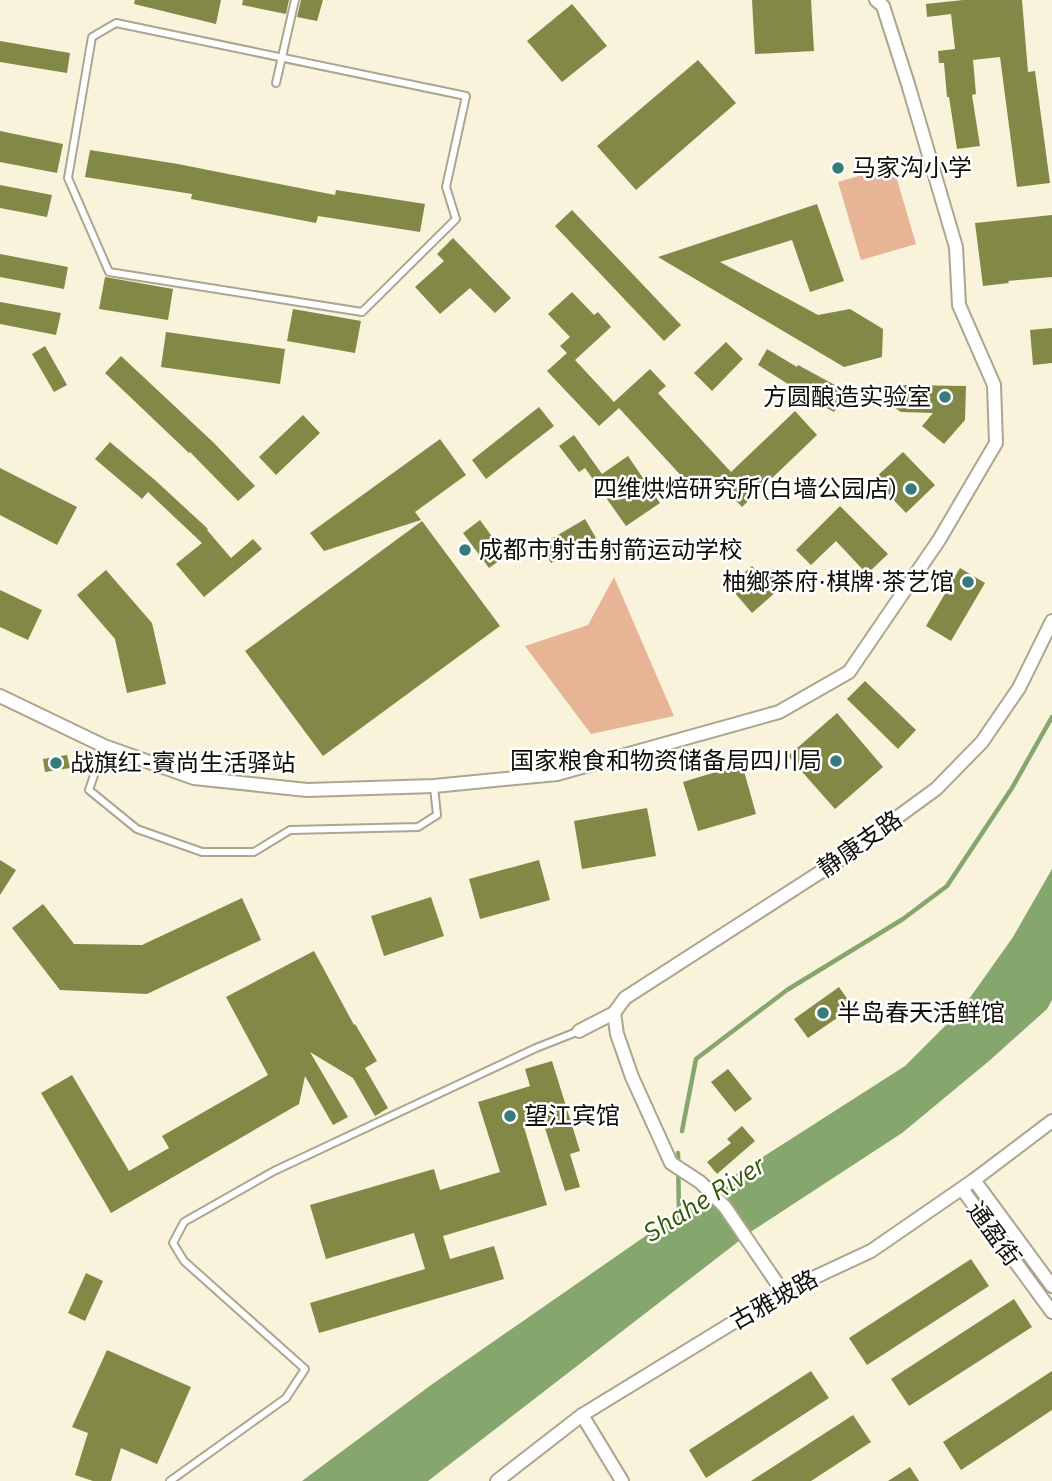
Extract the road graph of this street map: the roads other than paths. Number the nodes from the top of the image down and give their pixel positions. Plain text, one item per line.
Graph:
1 (295, 0) edge
2 (876, 0) edge
3 (282, 57) junction
4 (276, 83) dead end
5 (1052, 621) edge
6 (0, 696) edge
7 (104, 746) junction
8 (434, 786) junction
9 (614, 1013) junction
10 (579, 1031) joint
11 (1052, 1121) edge
12 (974, 1180) junction
13 (961, 1189) junction
14 (1052, 1286) edge
15 (783, 1292) junction
16 (1052, 1312) edge
17 (582, 1415) junction
18 (170, 1481) edge
19 (497, 1481) edge
20 (622, 1481) edge

1 - 3 lane
2 - 8 street
3 - 3 lane
3 - 4 lane
5 - 9 street, 静康支路
6 - 7 street
7 - 8 street
7 - 8 lane
9 - 10 street, 静康支路
9 - 15 street
10 - 18 lane
11 - 12 street, 古雅坡路
12 - 13 street, 古雅坡路
12 - 14 street, 通盈街
13 - 15 street, 古雅坡路
13 - 16 street, 通盈街
15 - 17 street, 古雅坡路
17 - 19 street, 古雅坡路
17 - 20 street

